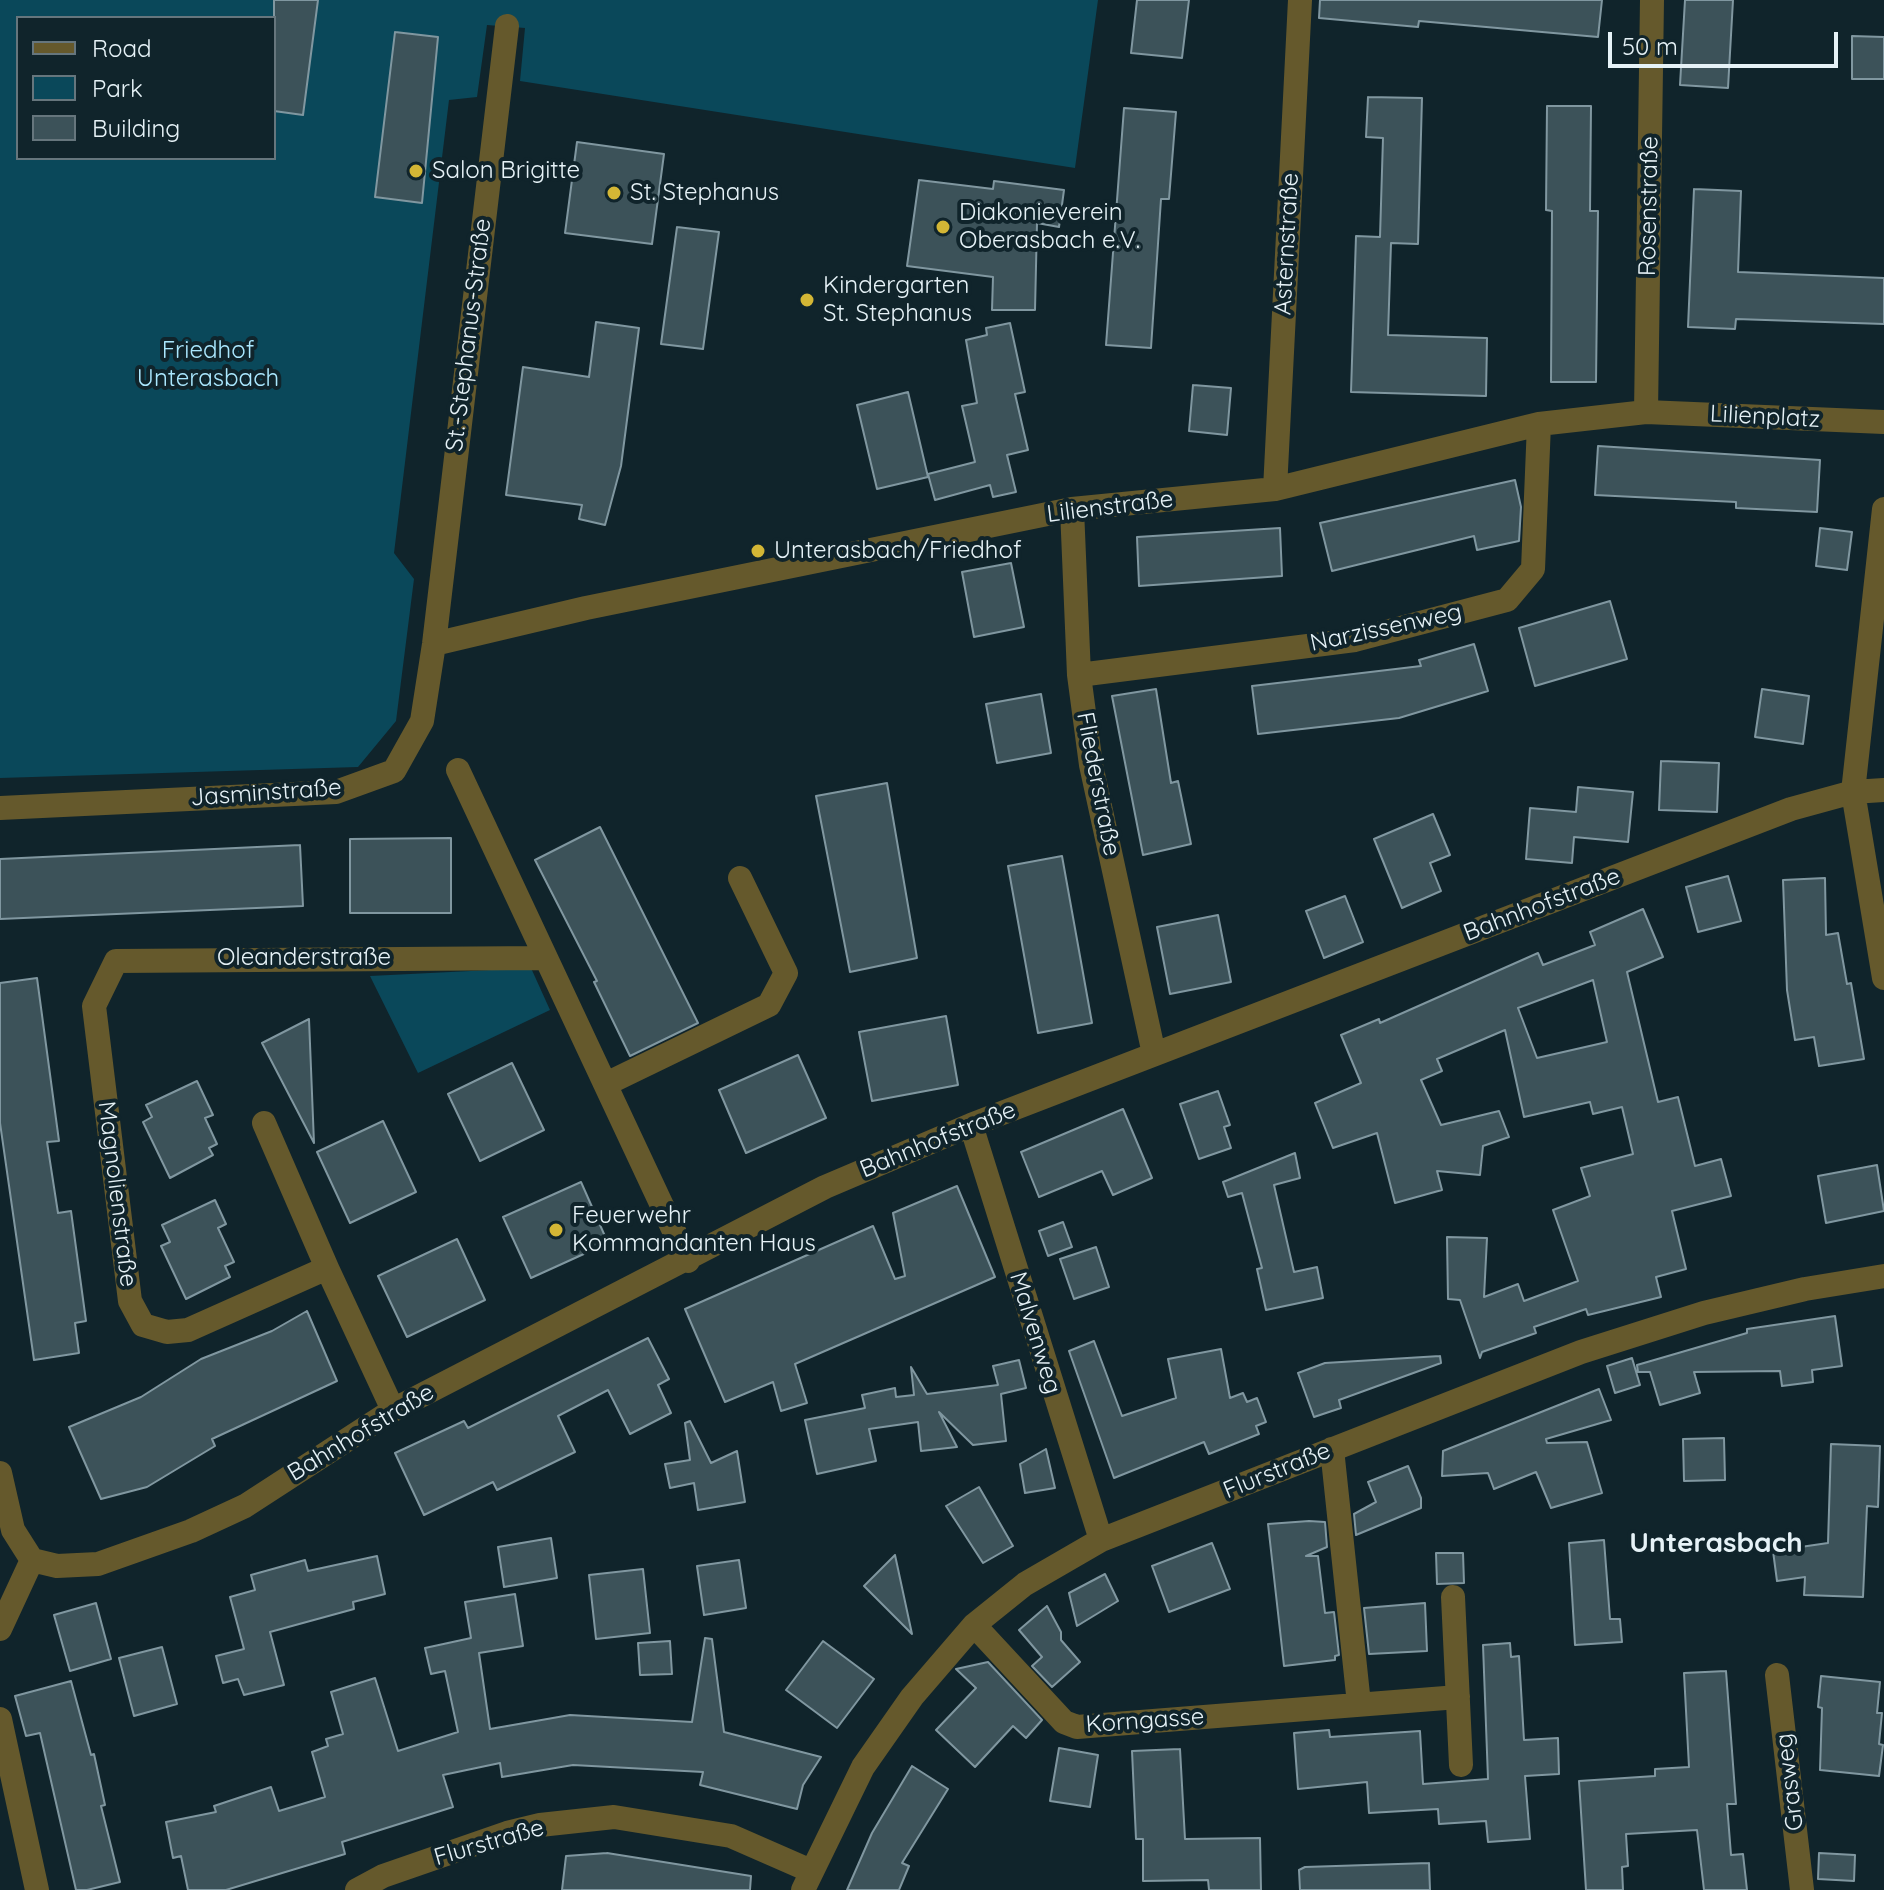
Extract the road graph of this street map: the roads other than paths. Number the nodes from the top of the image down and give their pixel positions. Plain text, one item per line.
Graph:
1 (1300, 0) edge
2 (1652, 0) edge
3 (507, 26) dead end
4 (1646, 412) junction
5 (1884, 422) edge
6 (1539, 424) junction
7 (1275, 489) junction
8 (1072, 509) junction
9 (1884, 509) edge
10 (434, 644) junction
11 (1079, 675) junction
12 (458, 770) dead end
13 (1884, 790) edge
14 (1853, 792) junction
15 (0, 808) edge
16 (740, 878) dead end
17 (543, 958) junction
18 (1884, 978) edge
19 (94, 1006) joint
20 (1154, 1054) junction
21 (606, 1084) junction
22 (264, 1123) dead end
23 (971, 1125) junction
24 (688, 1261) junction
25 (327, 1268) junction
26 (1884, 1276) edge
27 (393, 1410) junction
28 (1332, 1449) junction
29 (0, 1473) edge
30 (1101, 1540) junction
31 (32, 1560) junction
32 (1453, 1597) dead end
33 (974, 1625) junction
34 (0, 1629) edge
35 (1777, 1675) dead end
36 (1458, 1697) junction
37 (1359, 1704) junction
38 (1, 1735) edge
39 (1461, 1765) dead end
40 (807, 1880) edge
41 (37, 1890) edge
42 (357, 1890) edge
43 (1802, 1890) edge

1 - 7 street, Asternstraße
2 - 4 street, Rosenstraße
3 - 10 street, St.-Stephanus-Straße
4 - 5 street, Lilienplatz
4 - 6 street, Lilienstraße
6 - 7 street, Lilienstraße
6 - 11 street, Narzissenweg
7 - 8 street, Lilienstraße
8 - 10 street, Lilienstraße
8 - 11 street, Fliederstraße
9 - 14 street
10 - 15 street, Jasminstraße
11 - 20 street, Fliederstraße
12 - 17 street
13 - 14 street, Bahnhofstraße
14 - 18 street
14 - 20 street, Bahnhofstraße
16 - 21 street
17 - 19 street, Oleanderstraße
17 - 21 street
19 - 25 street, Magnolienstraße
20 - 23 street, Bahnhofstraße
21 - 24 street
22 - 25 street
23 - 24 street, Bahnhofstraße
23 - 30 street, Malvenweg
24 - 27 street, Bahnhofstraße
25 - 27 street
26 - 28 street, Flurstraße
27 - 31 street, Bahnhofstraße
28 - 30 street, Flurstraße
28 - 37 street
29 - 31 street
30 - 33 street, Flurstraße
31 - 34 street
32 - 36 street
33 - 37 street, Korngasse
33 - 40 street, Flurstraße
35 - 43 street, Grasweg
36 - 37 street, Korngasse
36 - 39 street
38 - 41 street
40 - 42 street, Flurstraße

